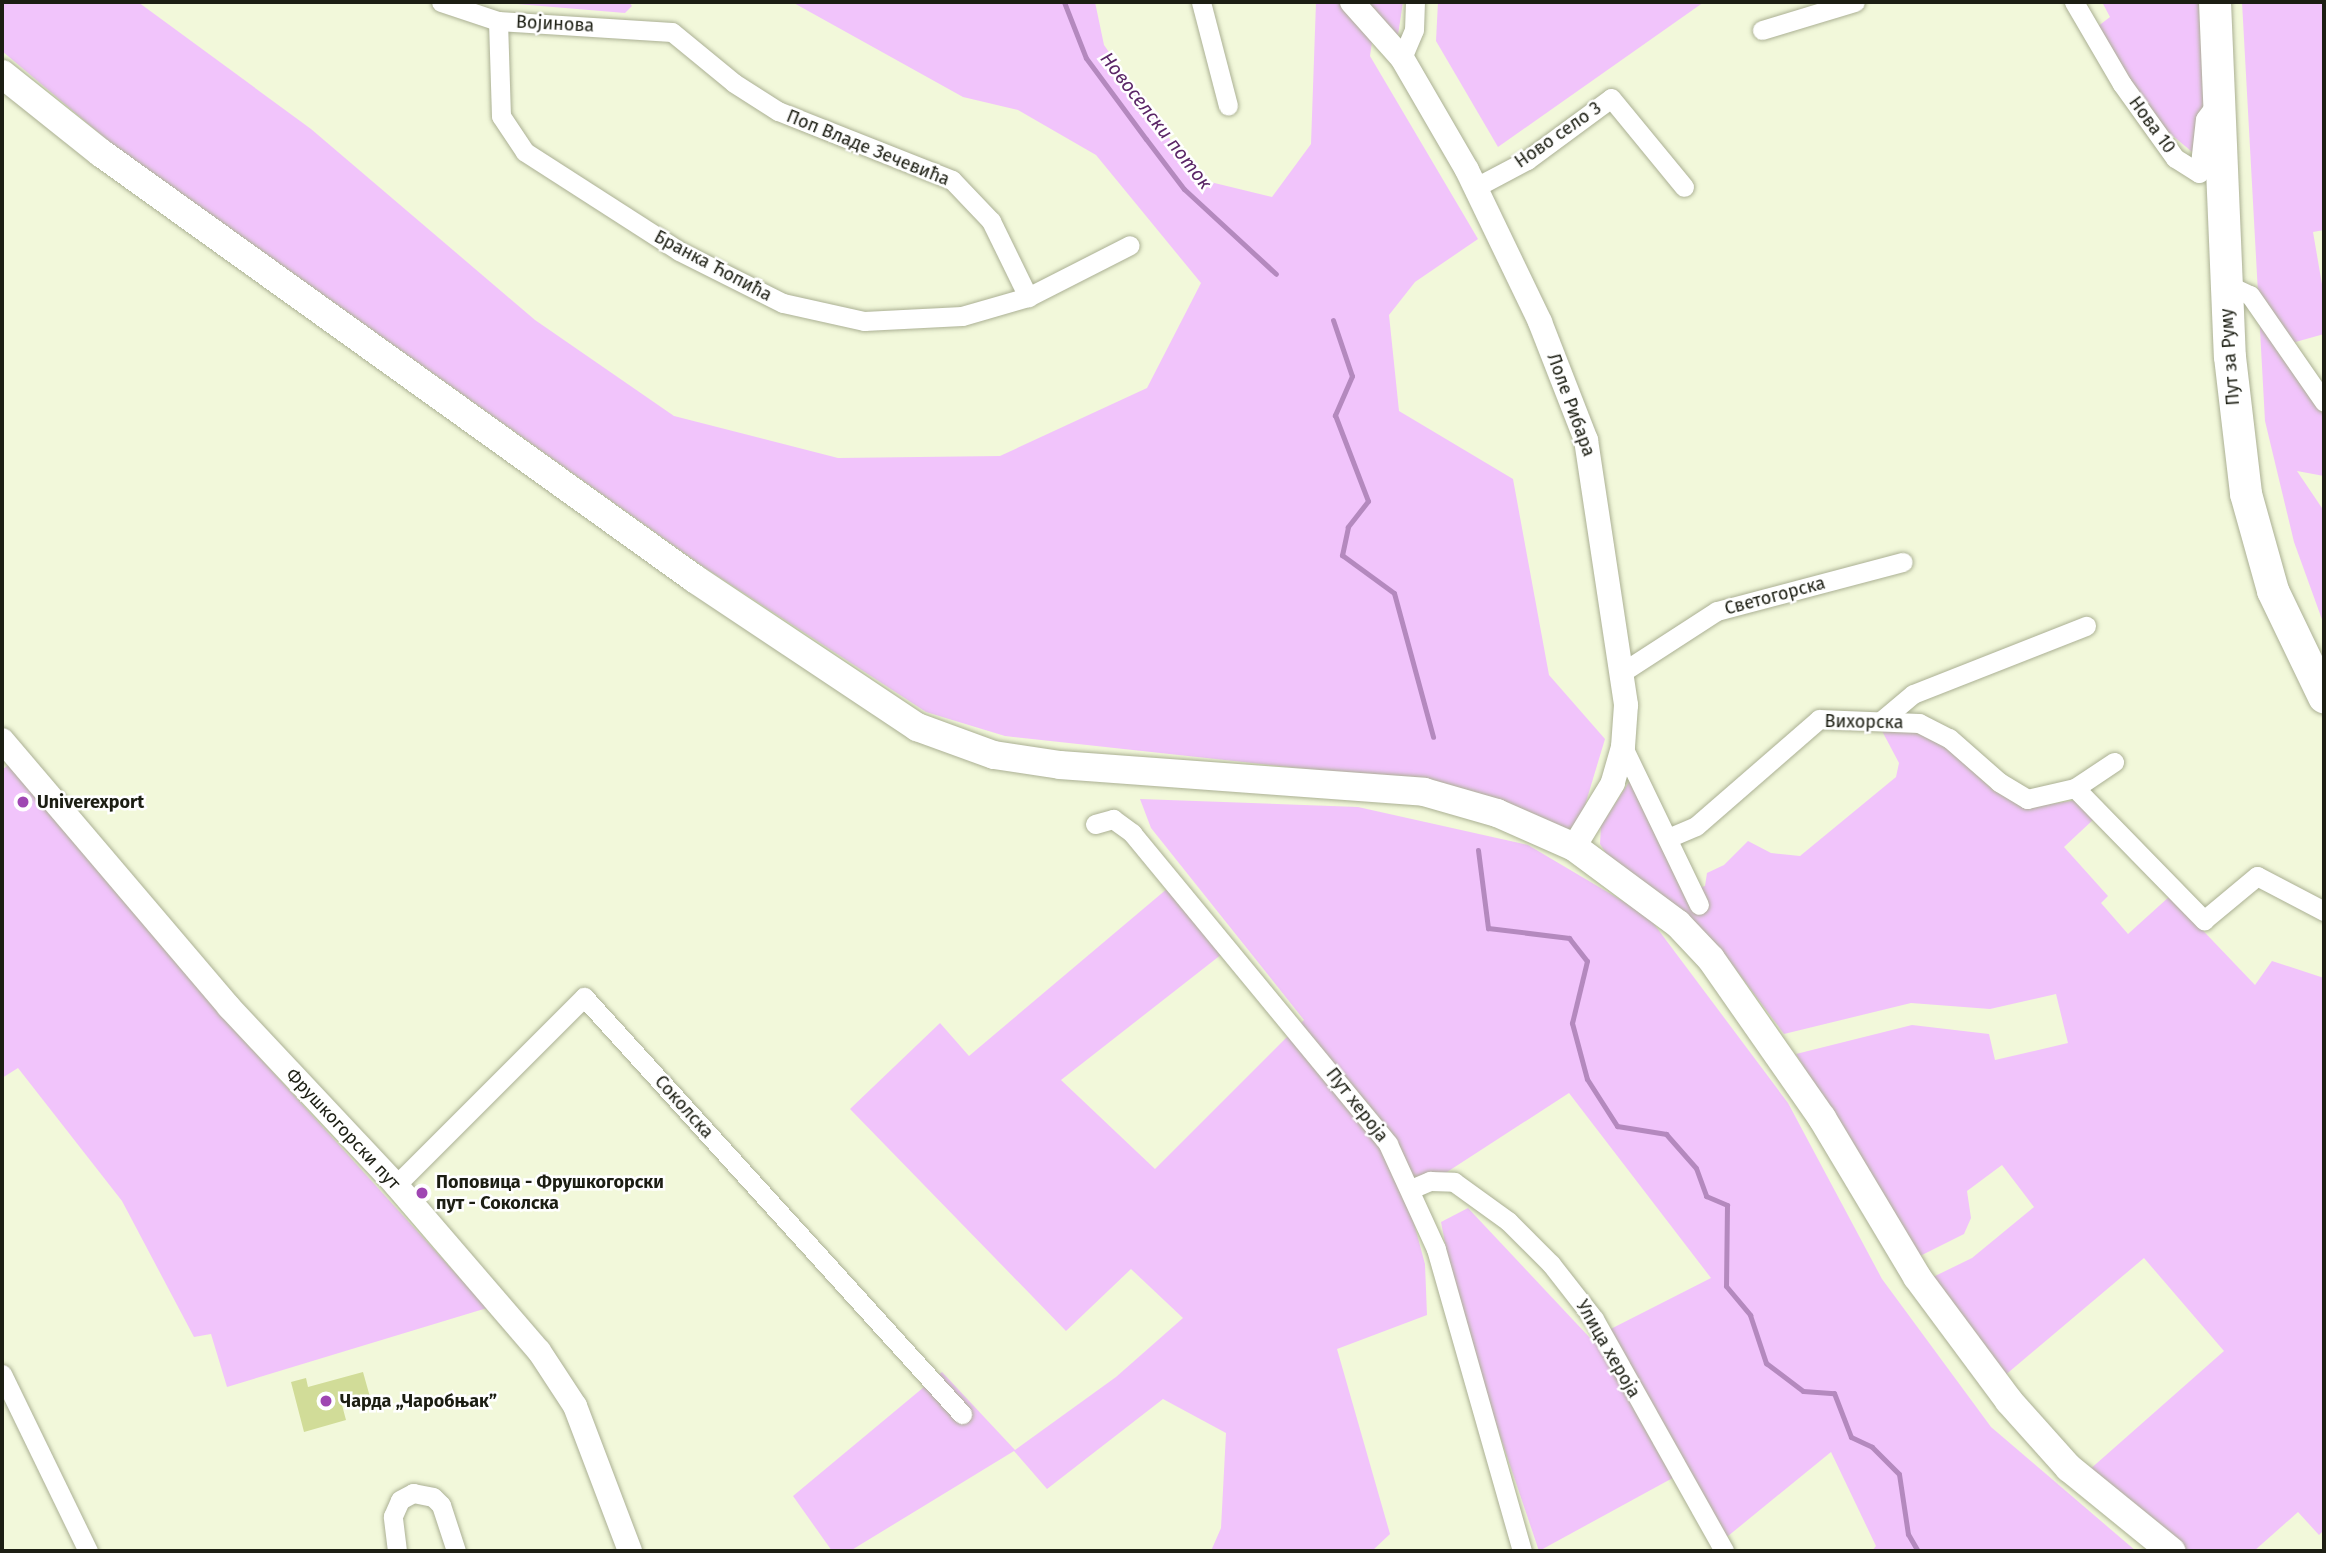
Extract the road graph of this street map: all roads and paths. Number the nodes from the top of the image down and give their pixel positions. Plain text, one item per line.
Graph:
1 (441, 2) edge
2 (1201, 2) edge
3 (1352, 2) edge
4 (1415, 2) edge
5 (1855, 2) edge
6 (2074, 2) edge
7 (2215, 2) edge
8 (498, 21) junction
9 (1762, 30) dead end
10 (671, 32) joint
11 (1402, 58) junction
12 (2, 74) edge
13 (2221, 102) junction
14 (1228, 106) dead end
15 (1476, 187) junction
16 (1684, 187) dead end
17 (1130, 245) dead end
18 (2226, 284) junction
19 (1028, 297) junction
20 (2324, 402) edge
21 (1903, 562) dead end
22 (2086, 626) dead end
23 (1620, 673) junction
24 (2324, 697) edge
25 (1882, 720) junction
26 (2, 740) edge
27 (1623, 747) junction
28 (2114, 762) dead end
29 (2075, 788) junction
30 (1095, 824) dead end
31 (1668, 838) junction
32 (1574, 847) junction
33 (1699, 905) dead end
34 (2324, 911) edge
35 (396, 1185) junction
36 (1411, 1189) junction
37 (2, 1374) edge
38 (962, 1414) dead end
39 (88, 1551) edge
40 (397, 1551) edge
41 (456, 1551) edge
42 (630, 1551) edge
43 (1521, 1551) edge
44 (1724, 1551) edge
45 (2171, 1551) edge

1 - 8 street, Војинова
2 - 14 street
3 - 11 street, Лоле Рибара
4 - 11 street
5 - 9 street
6 - 13 street, Нова 10
7 - 13 main road, Пут за Руму
8 - 10 street, Војинова
8 - 19 street, Бранка Ћопића
10 - 19 street, Поп Владе Зечевића
11 - 15 street, Лоле Рибара
12 - 32 main road
13 - 18 main road, Пут за Руму
15 - 16 street, Ново село 3
15 - 23 street, Лоле Рибара
17 - 19 street, Бранка Ћопића
18 - 20 street
18 - 24 main road, Пут за Руму
21 - 23 street, Светогорска
22 - 25 street
23 - 27 street, Лоле Рибара
25 - 29 street, Вихорска
25 - 31 street, Вихорска
26 - 35 street, Фрушкогорски пут
27 - 31 street
27 - 32 street, Лоле Рибара
28 - 29 street, Вихорска
29 - 34 street
30 - 36 street, Пут хероја
31 - 33 street
32 - 45 main road
35 - 38 street, Соколска
35 - 42 street, Фрушкогорски пут
36 - 43 street, Пут хероја
36 - 44 street, Улица хероја
37 - 39 street
40 - 41 street

